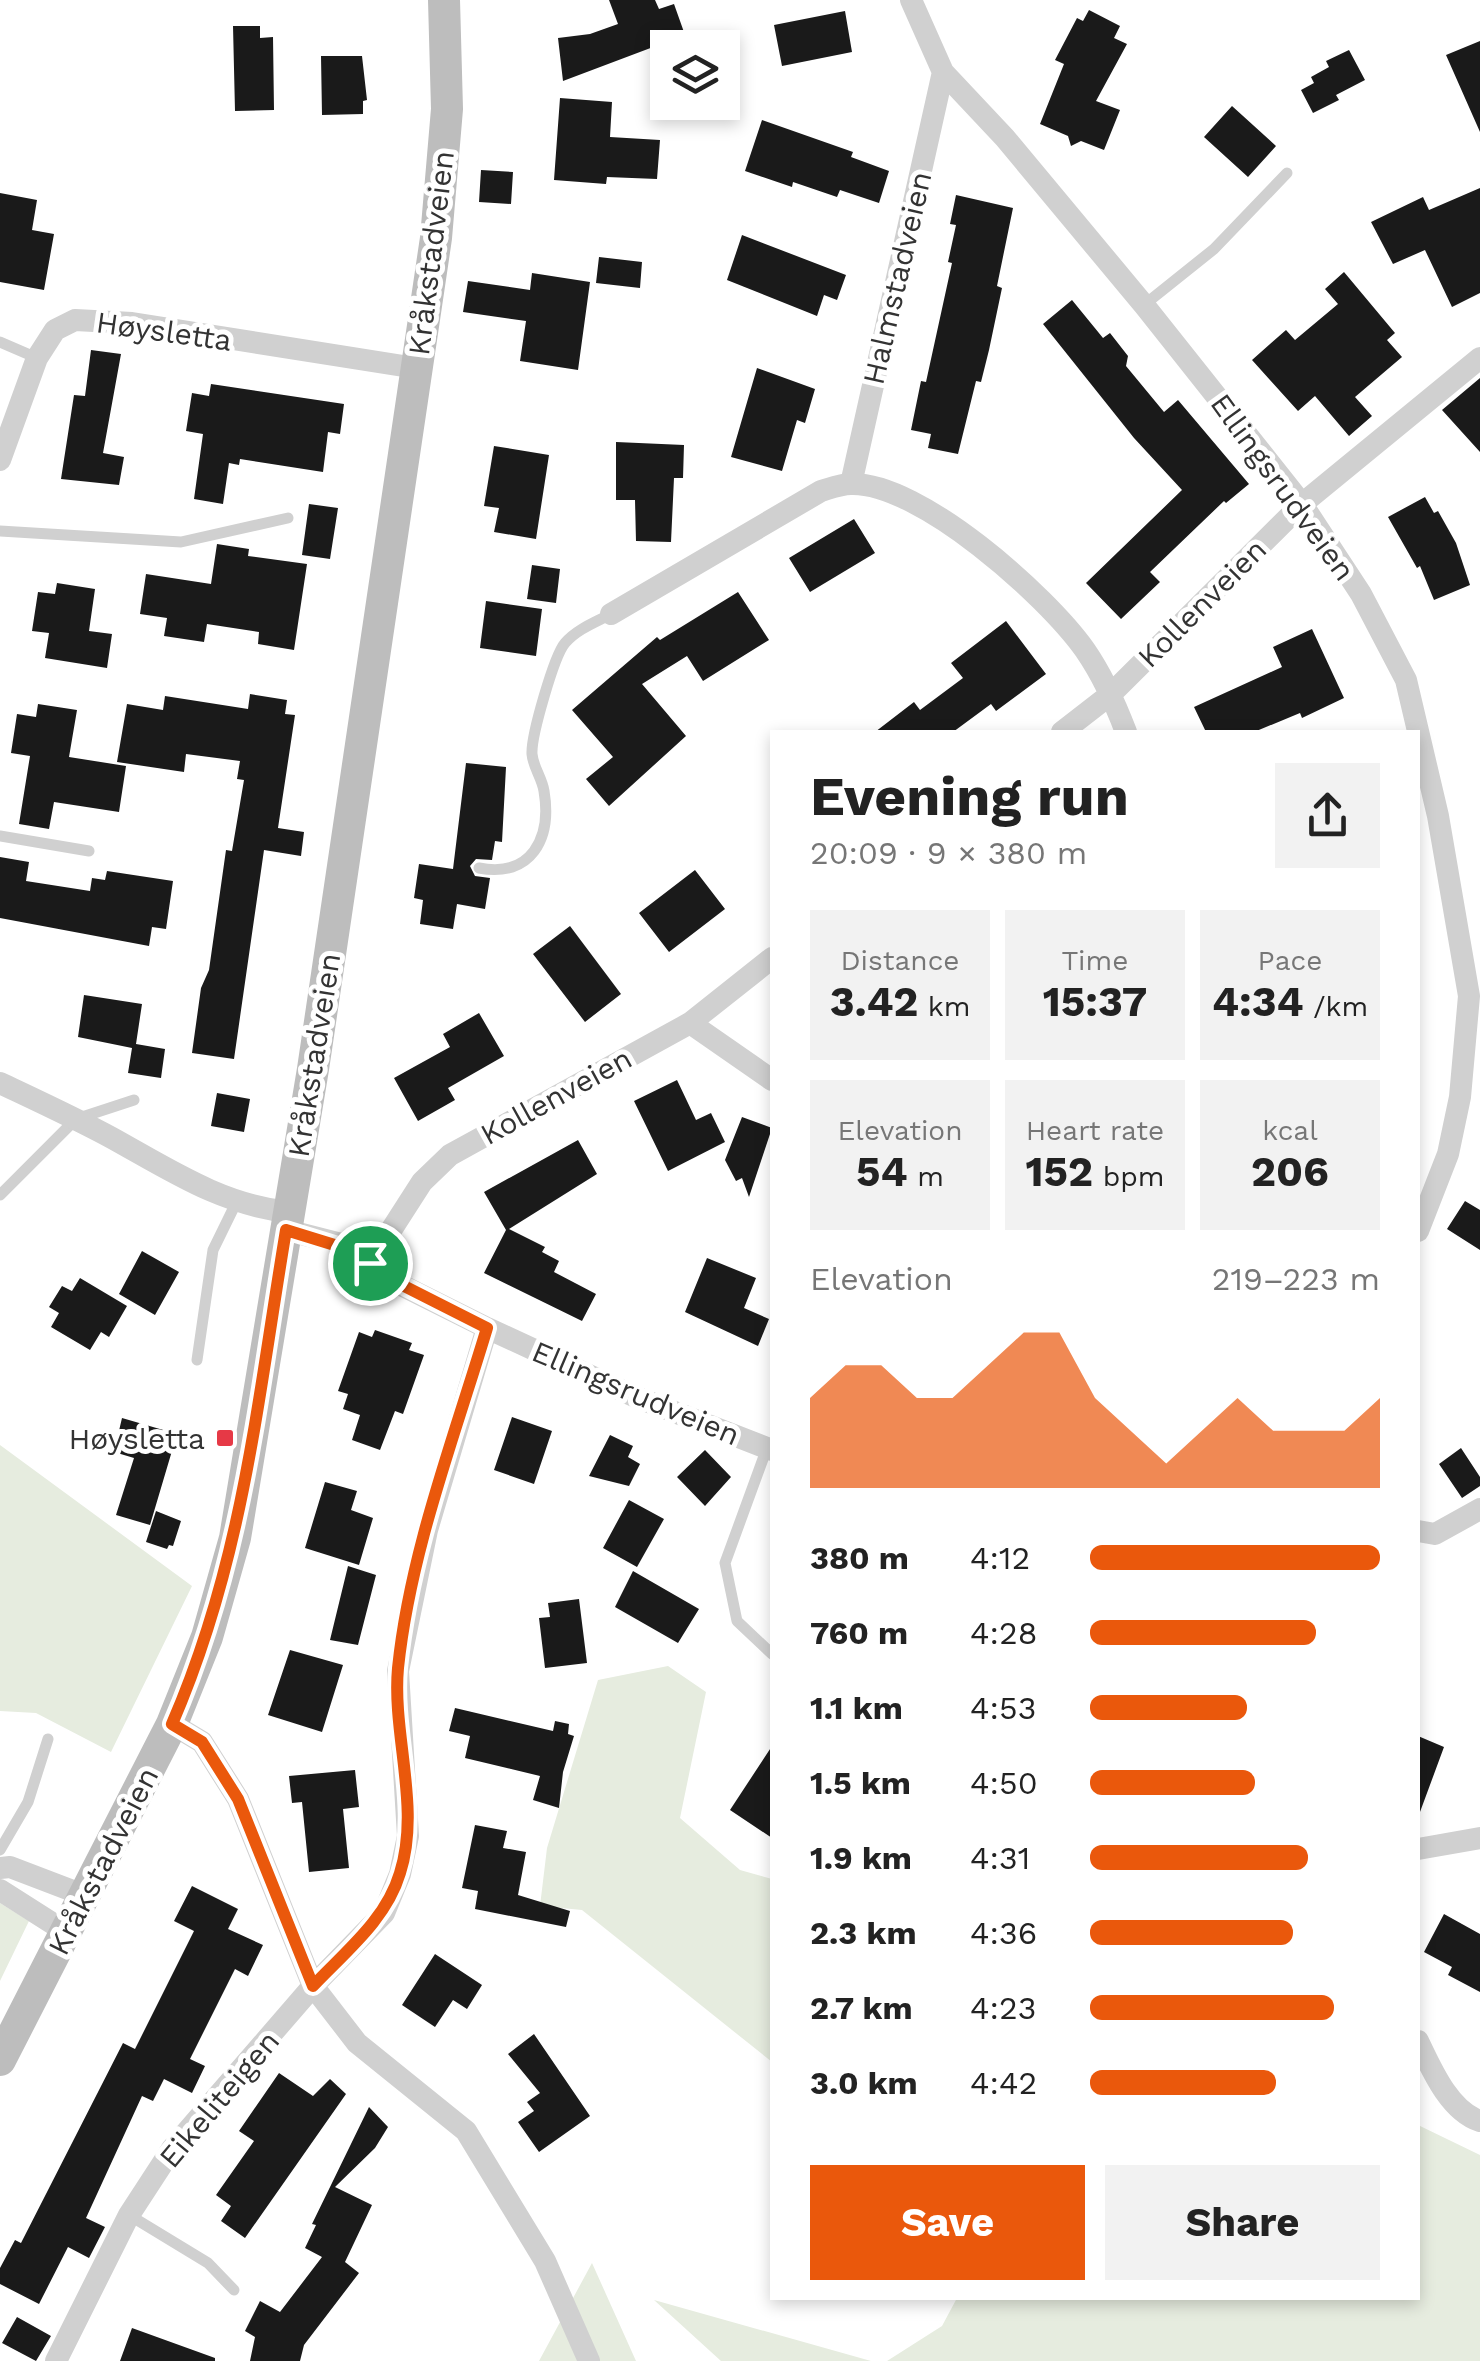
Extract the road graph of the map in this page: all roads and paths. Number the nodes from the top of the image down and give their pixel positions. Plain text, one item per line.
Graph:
1 (444, 0) edge
2 (911, 0) edge
3 (943, 72) junction
4 (1287, 174) dead end
5 (1144, 306) junction
6 (0, 342) edge
7 (37, 358) junction
8 (1480, 358) edge
9 (416, 368) junction
10 (0, 460) edge
11 (851, 484) junction
12 (1302, 504) junction
13 (288, 518) dead end
14 (0, 531) edge
15 (611, 614) joint
16 (1111, 694) junction
17 (1065, 730) edge
18 (1125, 730) edge
19 (1418, 730) edge
20 (1420, 740) edge
21 (0, 836) edge
22 (89, 850) dead end
23 (479, 868) dead end
24 (770, 960) edge
25 (1475, 998) edge
26 (690, 1023) junction
27 (770, 1079) edge
28 (0, 1083) edge
29 (134, 1100) dead end
30 (76, 1118) junction
31 (0, 1195) edge
32 (236, 1203) junction
33 (288, 1221) junction
34 (1420, 1225) edge
35 (370, 1263) junction
36 (487, 1328) junction
37 (197, 1360) dead end
38 (770, 1449) edge
39 (1480, 1509) edge
40 (1420, 1531) edge
41 (770, 1652) edge
42 (172, 1724) junction
43 (48, 1739) dead end
44 (1480, 1838) edge
45 (0, 1850) edge
46 (1420, 1850) edge
47 (0, 1868) edge
48 (0, 1890) edge
49 (86, 1896) junction
50 (66, 1932) junction
51 (313, 1986) junction
52 (1420, 2045) edge
53 (0, 2060) edge
54 (1480, 2121) edge
55 (129, 2215) junction
56 (234, 2290) dead end
57 (56, 2361) edge
58 (589, 2361) edge

1 - 9 main road, Kråkstadveien
2 - 3 street, Ellingsrudveien
3 - 5 street, Ellingsrudveien
3 - 11 street, Halmstadveien
4 - 5 lane
5 - 12 street, Ellingsrudveien
6 - 7 lane
7 - 9 street, Høysletta
7 - 10 street, Høysletta
8 - 12 street, Kollenveien
9 - 33 main road, Kråkstadveien
11 - 15 street
11 - 16 street
12 - 16 street, Kollenveien
12 - 19 street, Ellingsrudveien
13 - 14 lane
15 - 23 lane
16 - 17 street, Kollenveien
16 - 18 street
20 - 25 street, Ellingsrudveien
21 - 22 lane
24 - 26 street, Kollenveien
25 - 34 street, Ellingsrudveien
26 - 27 street
26 - 35 street, Kollenveien
28 - 30 street
29 - 30 lane
30 - 31 lane
30 - 32 street
32 - 33 street
32 - 37 lane
33 - 35 street, Ellingsrudveien
33 - 42 main road, Kråkstadveien
35 - 36 street, Ellingsrudveien
36 - 38 street, Ellingsrudveien
36 - 51 street, Eikeliteigen
38 - 41 lane
39 - 40 street
42 - 49 main road, Kråkstadveien
42 - 51 street
43 - 45 lane
44 - 46 street
47 - 49 street
48 - 50 street
49 - 50 main road, Kråkstadveien
50 - 53 main road, Kråkstadveien
51 - 55 street, Eikeliteigen
51 - 58 street
52 - 54 street
55 - 56 lane
55 - 57 street, Eikeliteigen

